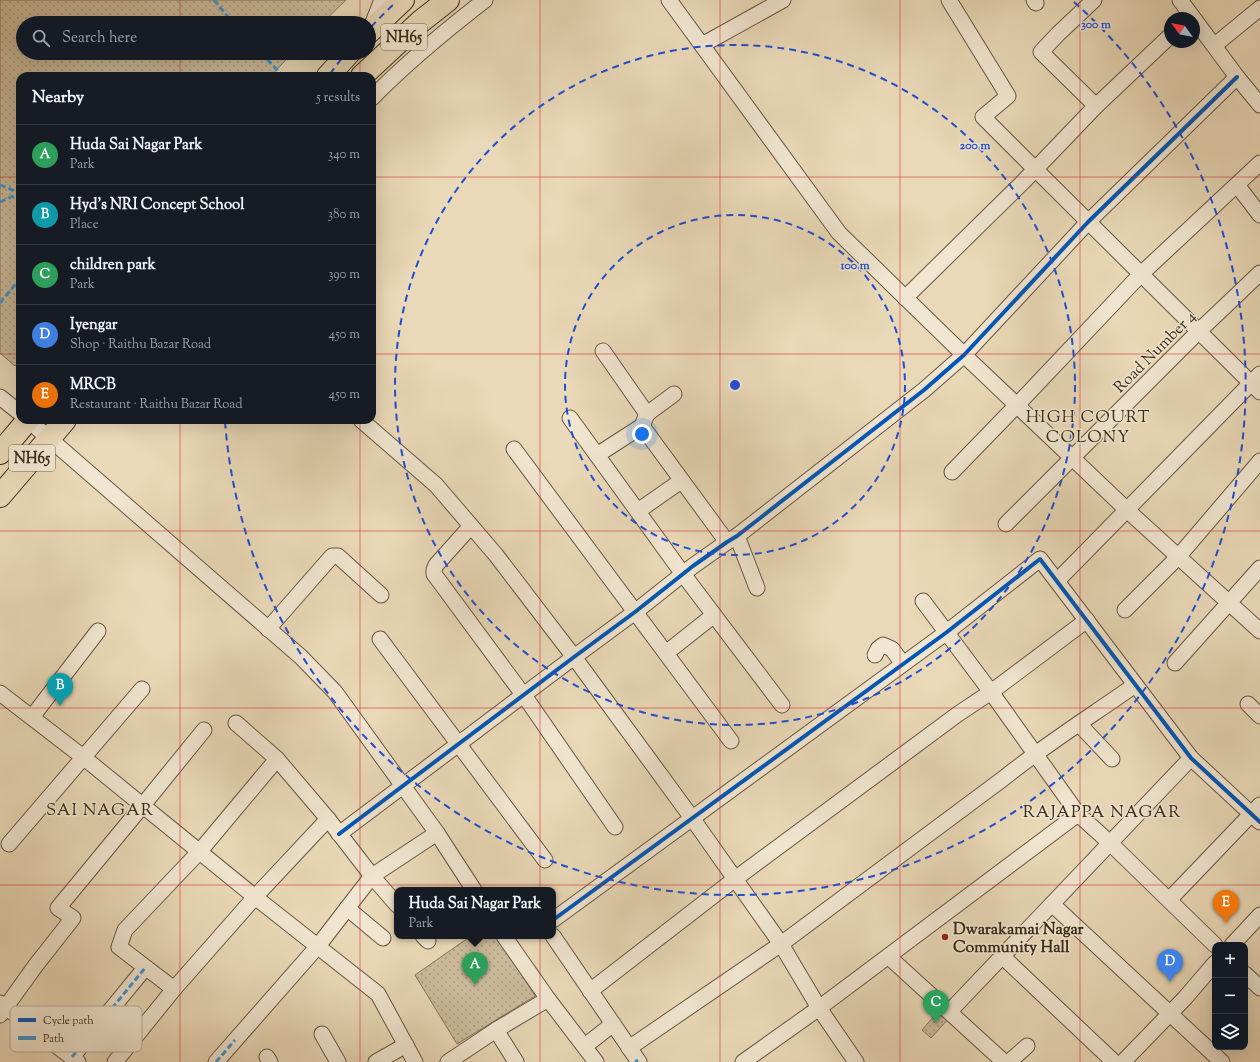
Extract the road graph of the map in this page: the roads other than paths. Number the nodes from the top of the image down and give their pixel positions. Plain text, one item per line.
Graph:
1 (382, 0) edge
2 (403, 0) edge
3 (448, 0) edge
4 (485, 0) edge
5 (669, 0) edge
6 (783, 0) edge
7 (949, 0) edge
8 (1094, 0) edge
9 (1180, 0) edge
10 (1260, 8) edge
11 (1188, 12) edge
12 (376, 16) edge
13 (376, 25) edge
14 (1200, 28) edge
15 (1164, 42) edge
16 (702, 45) junction
17 (1215, 45) junction
18 (343, 60) edge
19 (332, 72) edge
20 (366, 72) edge
21 (1237, 77) junction
22 (376, 94) edge
23 (1260, 105) edge
24 (1096, 106) junction
25 (1260, 164) edge
26 (1035, 169) junction
27 (1237, 185) junction
28 (1260, 215) edge
29 (1088, 222) junction
30 (1260, 273) edge
31 (1141, 274) junction
32 (905, 298) junction
33 (1199, 331) junction
34 (603, 351) dead end
35 (964, 355) junction
36 (1257, 383) edge
37 (674, 394) dead end
38 (0, 397) edge
39 (1017, 405) junction
40 (16, 410) edge
41 (570, 418) dead end
42 (644, 420) junction
43 (25, 424) edge
44 (32, 424) edge
45 (62, 424) edge
46 (366, 424) edge
47 (49, 439) junction
48 (514, 449) dead end
49 (0, 453) edge
50 (597, 455) junction
51 (1073, 458) junction
52 (1260, 461) edge
53 (952, 472) dead end
54 (681, 481) junction
55 (0, 496) edge
56 (1127, 510) junction
57 (638, 511) junction
58 (1006, 524) dead end
59 (471, 526) junction
60 (732, 539) junction
61 (1178, 557) junction
62 (1260, 568) edge
63 (683, 574) junction
64 (1057, 581) junction
65 (757, 588) dead end
66 (381, 595) dead end
67 (923, 601) dead end
68 (1230, 602) junction
69 (1125, 610) dead end
70 (635, 612) junction
71 (714, 615) junction
72 (1087, 620) junction
73 (268, 629) junction
74 (98, 631) dead end
75 (1260, 631) edge
76 (946, 632) junction
77 (380, 639) dead end
78 (666, 653) junction
79 (875, 655) dead end
80 (574, 657) junction
81 (1175, 663) dead end
82 (903, 664) junction
83 (1135, 685) junction
84 (142, 689) dead end
85 (991, 692) junction
86 (0, 693) edge
87 (523, 696) junction
88 (1248, 704) dead end
89 (782, 705) dead end
90 (1260, 716) edge
91 (32, 717) junction
92 (236, 722) dead end
93 (1079, 724) junction
94 (204, 730) dead end
95 (731, 741) dead end
96 (459, 744) junction
97 (1034, 754) junction
98 (83, 757) junction
99 (1191, 758) junction
100 (277, 759) junction
101 (1112, 759) dead end
102 (403, 786) junction
103 (143, 805) junction
104 (1078, 814) junction
105 (1257, 814) edge
106 (692, 818) junction
107 (328, 819) junction
108 (614, 827) dead end
109 (437, 833) junction
110 (339, 834) junction
111 (1110, 843) junction
112 (9, 844) dead end
113 (200, 851) junction
114 (545, 860) dead end
115 (372, 876) junction
116 (736, 879) junction
117 (472, 887) edge
118 (255, 897) junction
119 (1169, 900) junction
120 (394, 902) edge
121 (1052, 904) junction
122 (347, 908) junction
123 (1260, 915) edge
124 (556, 918) edge
125 (383, 938) dead end
126 (506, 939) edge
127 (555, 939) edge
128 (1212, 942) edge
129 (1235, 942) edge
130 (781, 944) junction
131 (318, 946) junction
132 (1002, 956) junction
133 (889, 957) junction
134 (1212, 967) edge
135 (145, 968) junction
136 (1248, 977) edge
137 (1260, 988) edge
138 (174, 989) junction
139 (590, 991) junction
140 (548, 999) junction
141 (116, 1006) edge
142 (819, 1008) junction
143 (2, 1009) edge
144 (950, 1011) junction
145 (1170, 1014) junction
146 (613, 1024) junction
147 (142, 1029) edge
148 (496, 1030) junction
149 (322, 1034) dead end
150 (406, 1045) junction
151 (585, 1046) junction
152 (1027, 1046) dead end
153 (64, 1052) edge
154 (81, 1052) edge
155 (123, 1052) edge
156 (635, 1058) edge
157 (75, 1060) edge
158 (115, 1062) edge
159 (216, 1062) edge
160 (338, 1062) edge
161 (376, 1062) edge
162 (415, 1062) edge
163 (448, 1062) edge
164 (516, 1062) edge
165 (596, 1062) edge
166 (743, 1062) edge
167 (856, 1062) edge
168 (1004, 1062) edge
169 (1009, 1062) edge
170 (1114, 1062) edge
171 (1123, 1062) edge
172 (1222, 1062) edge

1 - 12 street
2 - 13 highway, NH65
3 - 20 highway, NH65
4 - 22 street
5 - 16 street
6 - 16 street
7 - 26 street
8 - 24 street
9 - 11 street
10 - 17 street
14 - 17 street
15 - 24 street
16 - 32 street
17 - 21 street
18 - 19 highway
21 - 23 street
21 - 29 street
24 - 26 street
25 - 27 street
26 - 29 street
26 - 32 street
27 - 28 street
27 - 31 street
29 - 31 street
29 - 35 street
30 - 33 street, Road Number 4
31 - 33 street
31 - 39 street
32 - 35 street
33 - 36 street
33 - 51 street, Road Number 4
34 - 42 street
35 - 39 street
35 - 60 street
36 - 56 street
37 - 42 street
38 - 40 street
39 - 51 street
39 - 53 street
41 - 50 street
42 - 50 street
42 - 54 street
43 - 49 highway, NH65
44 - 47 street
45 - 47 highway, NH65
46 - 59 street
47 - 55 highway, NH65
47 - 73 street
48 - 70 street
50 - 57 street
51 - 56 street
51 - 58 street, Road Number 4
52 - 61 street
54 - 57 street
54 - 60 street
56 - 61 street
56 - 64 street
57 - 63 street
59 - 80 street
59 - 87 street
60 - 63 street
60 - 65 street
61 - 68 street
61 - 69 street
62 - 68 street
63 - 70 street
63 - 71 street
64 - 72 street
64 - 76 street
66 - 73 street
67 - 76 street
68 - 75 street
68 - 81 street
70 - 78 street
70 - 80 street
71 - 78 street
71 - 89 street
72 - 83 street
72 - 85 street
73 - 102 street
74 - 91 street
76 - 82 street
76 - 85 street
77 - 96 street
78 - 95 street
79 - 82 street
80 - 87 street
80 - 106 street
82 - 106 street
83 - 93 street
83 - 99 street
84 - 98 street
85 - 97 street
85 - 116 street
86 - 91 street
87 - 96 street
87 - 108 street
88 - 90 street
91 - 98 street
92 - 100 street
93 - 97 street
93 - 101 street
94 - 103 street
96 - 102 street
96 - 114 street
97 - 104 street
97 - 130 street
98 - 103 street
98 - 112 street
99 - 105 street
99 - 111 street
100 - 107 street
100 - 113 street
102 - 109 street
102 - 110 street
103 - 113 street
103 - 143 street
104 - 111 street
104 - 133 street
105 - 119 street
106 - 116 street
106 - 124 street
107 - 110 street
107 - 118 street
109 - 115 street
109 - 117 street
110 - 115 street
111 - 119 street
111 - 121 street
113 - 118 street
113 - 135 street
115 - 120 street
115 - 122 street
116 - 130 street
116 - 139 street
118 - 131 street
118 - 138 street
119 - 128 street
121 - 132 street
121 - 145 street
122 - 125 street
122 - 131 street
123 - 129 street
126 - 140 street
127 - 139 street
130 - 142 street
130 - 156 street
131 - 150 street
131 - 159 street
132 - 144 street
132 - 170 street
133 - 142 street
133 - 144 street
134 - 145 street
135 - 138 street
135 - 141 street
136 - 137 street
138 - 147 street
139 - 146 street
140 - 148 street
140 - 151 street
142 - 166 street
142 - 167 street
144 - 168 street
145 - 171 street
145 - 172 street
146 - 151 street
146 - 156 street
148 - 163 street
148 - 164 street
149 - 160 street
150 - 161 street
150 - 162 street
151 - 165 street
152 - 169 street
153 - 157 street
154 - 157 street
155 - 158 street

